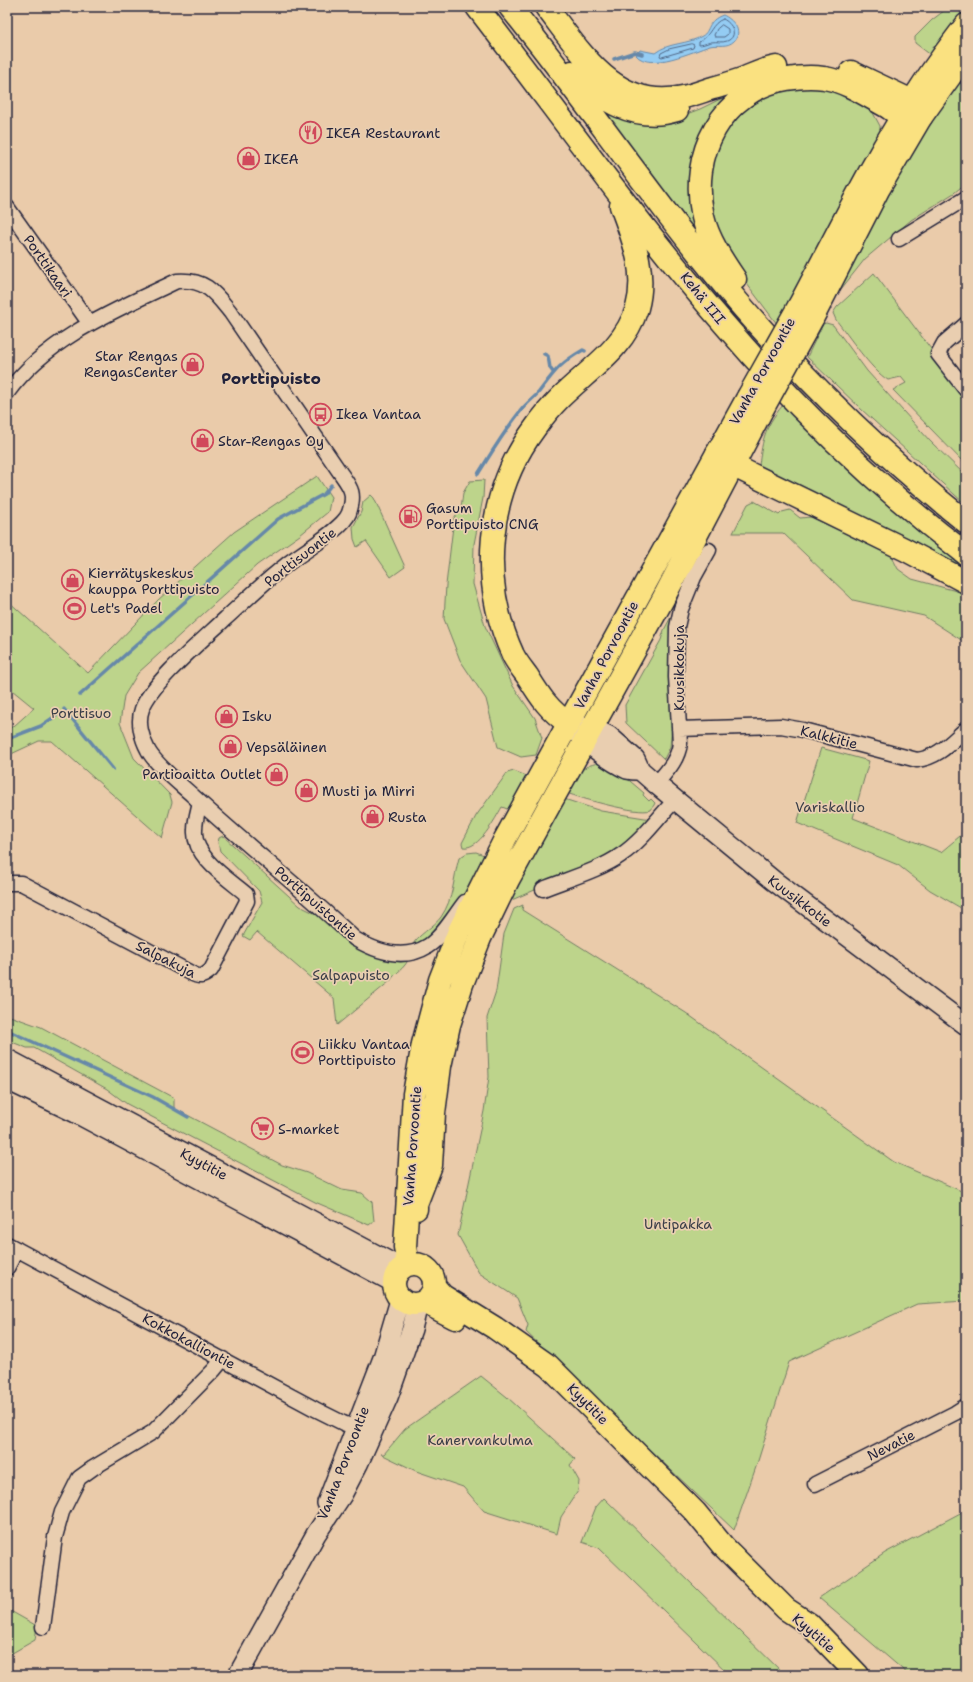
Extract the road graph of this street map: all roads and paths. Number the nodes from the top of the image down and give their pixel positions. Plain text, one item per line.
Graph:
1 (477, 7) edge
2 (510, 7) edge
3 (546, 7) edge
4 (966, 25) edge
5 (528, 29) junction
6 (966, 54) edge
7 (739, 80) junction
8 (912, 111) junction
9 (614, 188) junction
10 (966, 198) edge
11 (7, 207) edge
12 (899, 239) dead end
13 (90, 324) junction
14 (966, 324) edge
15 (966, 390) edge
16 (7, 393) edge
17 (828, 398) junction
18 (724, 459) junction
19 (966, 522) edge
20 (709, 550) dead end
21 (966, 554) edge
22 (966, 582) edge
23 (569, 724) junction
24 (679, 729) junction
25 (966, 729) edge
26 (588, 734) junction
27 (656, 784) junction
28 (675, 800) junction
29 (200, 802) junction
30 (488, 871) junction
31 (7, 883) edge
32 (543, 889) dead end
33 (966, 1025) edge
34 (7, 1059) edge
35 (7, 1080) edge
36 (12, 1247) edge
37 (7, 1268) edge
38 (412, 1284) junction
39 (222, 1358) junction
40 (966, 1406) edge
41 (364, 1431) junction
42 (815, 1484) dead end
43 (786, 1609) junction
44 (43, 1627) dead end
45 (238, 1675) edge
46 (839, 1675) edge
47 (858, 1675) edge

1 - 9 main road, Kehä III
2 - 5 main road, Kehä III
3 - 7 main road
4 - 8 main road, Vanha Porvoontie
5 - 7 main road
5 - 17 main road, Kehä III
6 - 8 main road, Vanha Porvoontie
7 - 8 main road
8 - 17 main road
8 - 18 main road, Vanha Porvoontie, bridge
9 - 21 main road, Kehä III
9 - 23 main road
10 - 12 street
11 - 13 street, Porttikaari
13 - 16 street, Porttisuontie
13 - 29 street, Porttisuontie
14 - 15 street
17 - 19 main road, Kehä III
18 - 22 main road
18 - 23 main road, Vanha Porvoontie
18 - 26 main road, Vanha Porvoontie
20 - 24 street, Kuusikkokuja
23 - 26 main road, Vanha Porvoontie
23 - 30 main road, Vanha Porvoontie
24 - 25 street, Kalkkitie
24 - 27 street, Kuusikkokuja
26 - 27 main road, Kuusikkotie
26 - 38 main road, Vanha Porvoontie
27 - 28 main road, Kuusikkotie
28 - 32 street
28 - 33 main road, Kuusikkotie
29 - 30 street, Porttipuistontie
29 - 31 street, Salpakuja
30 - 38 main road, Vanha Porvoontie
34 - 38 main road, Kyytitie
35 - 38 main road, Kyytitie
36 - 37 street
36 - 39 street, Kokkokalliontie
38 - 41 main road, Vanha Porvoontie
38 - 43 main road, Kyytitie
39 - 41 street, Kokkokalliontie
39 - 44 street
40 - 42 street, Nevatie
41 - 45 main road, Vanha Porvoontie
43 - 46 main road, Kyytitie
43 - 47 main road, Kyytitie

